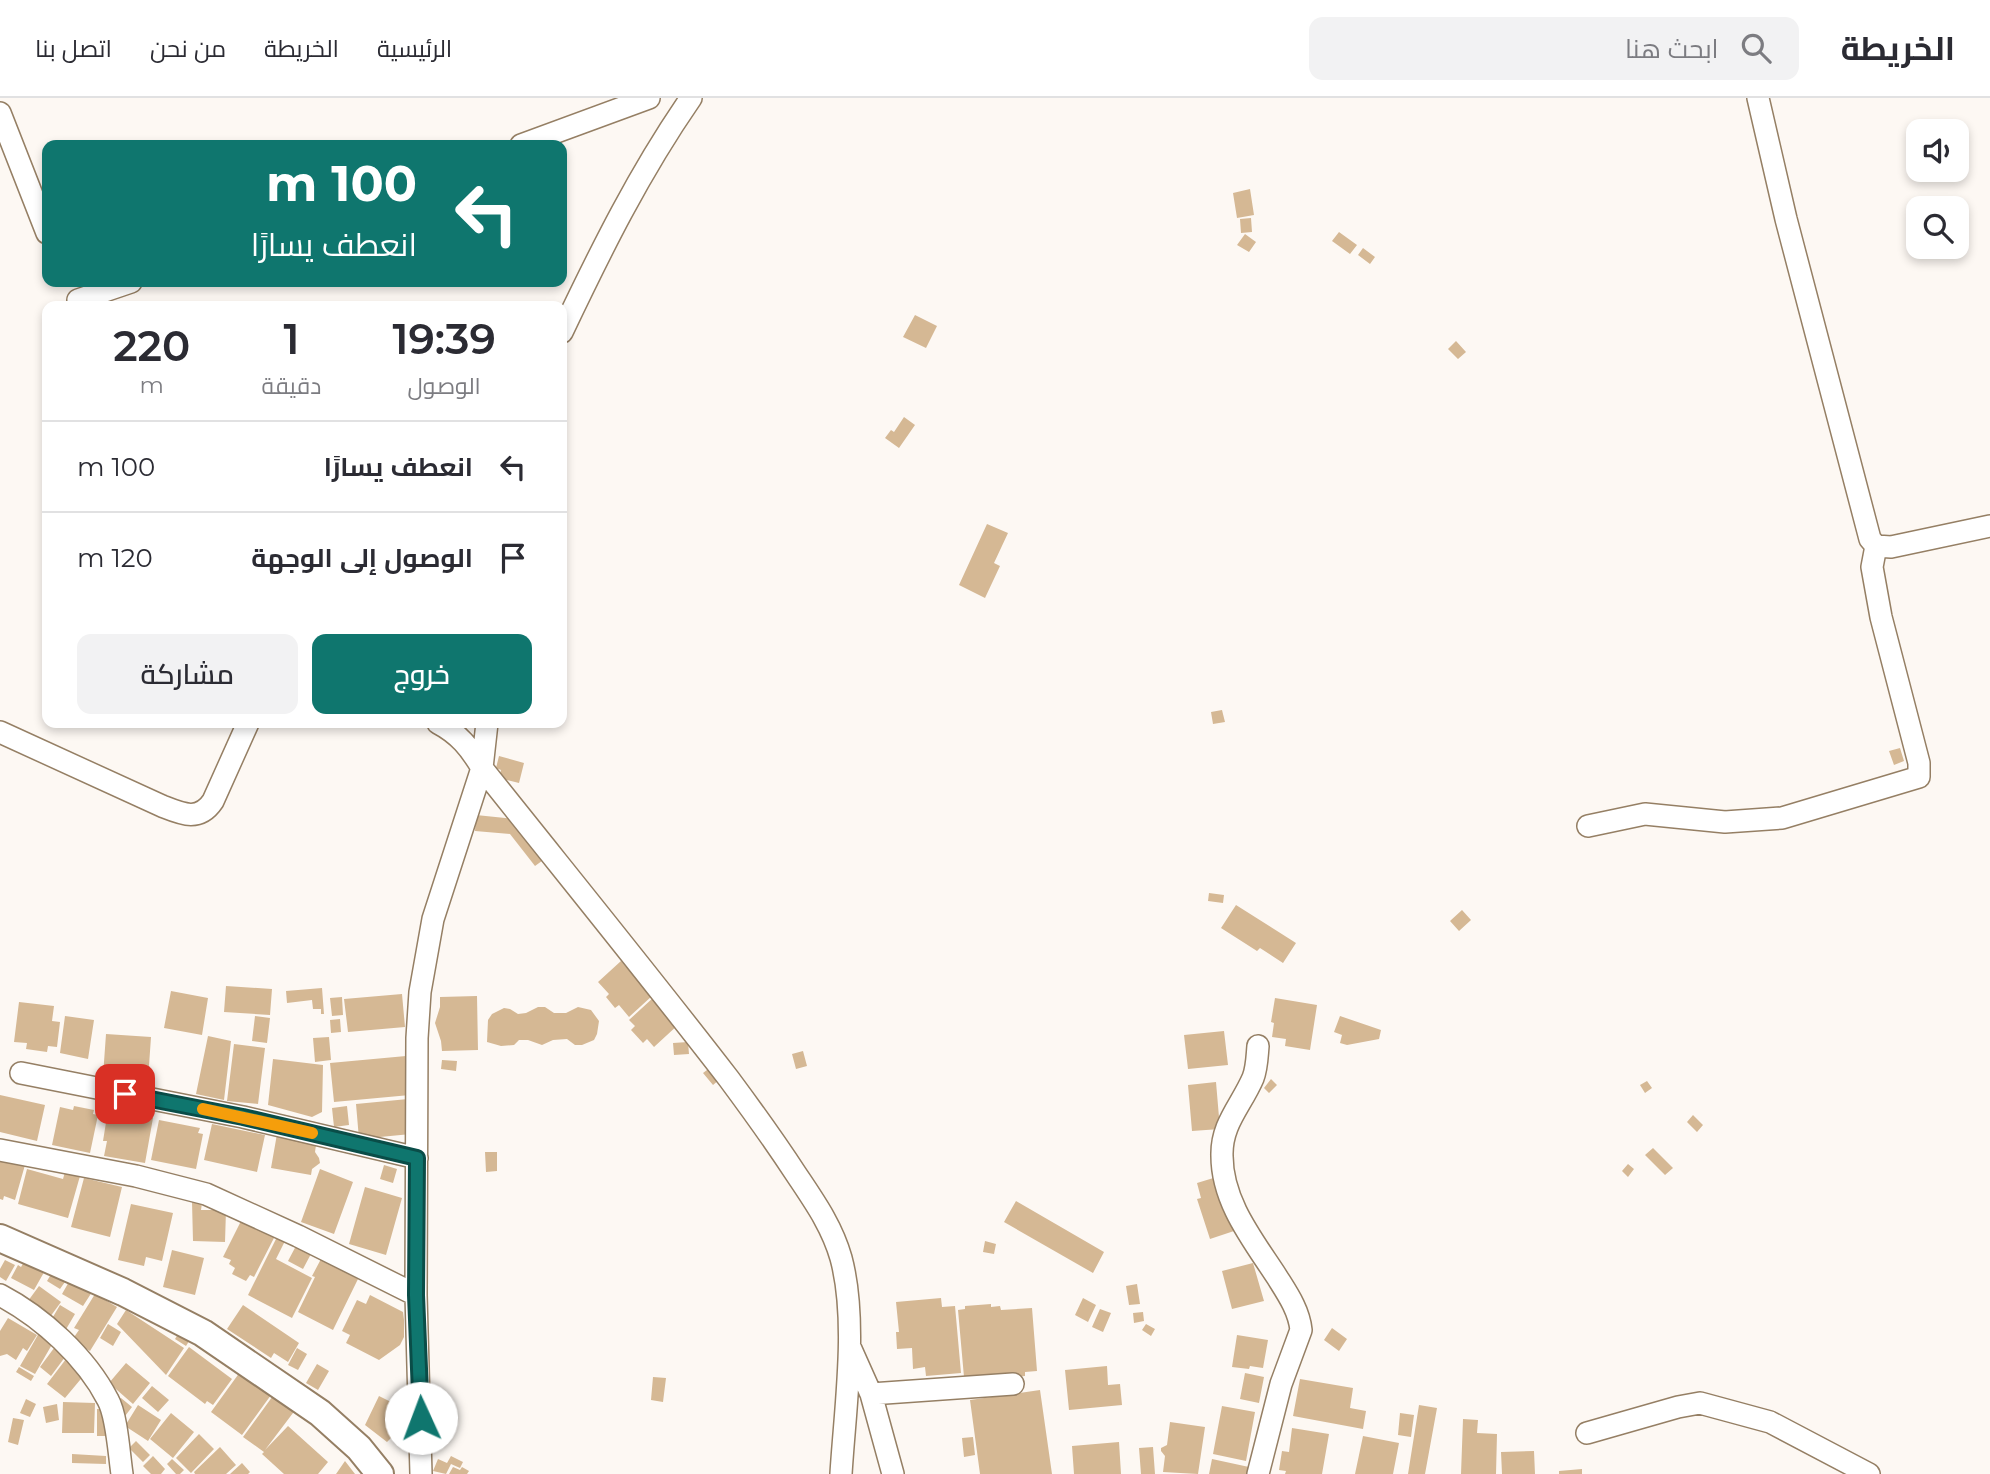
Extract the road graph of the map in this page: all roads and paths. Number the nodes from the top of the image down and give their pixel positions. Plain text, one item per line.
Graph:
1 (649, 98) edge
2 (691, 98) edge
3 (1758, 98) edge
4 (0, 113) edge
5 (535, 140) edge
6 (42, 220) edge
7 (111, 287) edge
8 (76, 296) edge
9 (567, 322) edge
10 (1990, 526) edge
11 (1876, 546) junction
12 (246, 728) edge
13 (446, 728) edge
14 (486, 728) edge
15 (0, 732) edge
16 (482, 768) junction
17 (1588, 826) dead end
18 (1258, 1046) dead end
19 (21, 1073) dead end
20 (0, 1150) edge
21 (417, 1158) junction
22 (0, 1238) edge
23 (0, 1295) edge
24 (416, 1295) junction
25 (849, 1346) junction
26 (1013, 1384) dead end
27 (871, 1394) junction
28 (1587, 1433) dead end
29 (122, 1474) edge
30 (380, 1474) edge
31 (421, 1474) edge
32 (841, 1474) edge
33 (893, 1474) edge
34 (1258, 1474) edge
35 (1869, 1474) edge

1 - 5 street
2 - 9 street
3 - 11 street
4 - 6 street
7 - 8 street
10 - 11 street
11 - 17 street
12 - 15 street
13 - 16 street
14 - 16 street
16 - 21 street
16 - 25 street
18 - 34 street
19 - 21 street
20 - 24 street
21 - 24 street
22 - 30 main road
23 - 29 street
24 - 31 street
25 - 27 street
25 - 32 street
26 - 27 street
27 - 33 street
28 - 35 street

